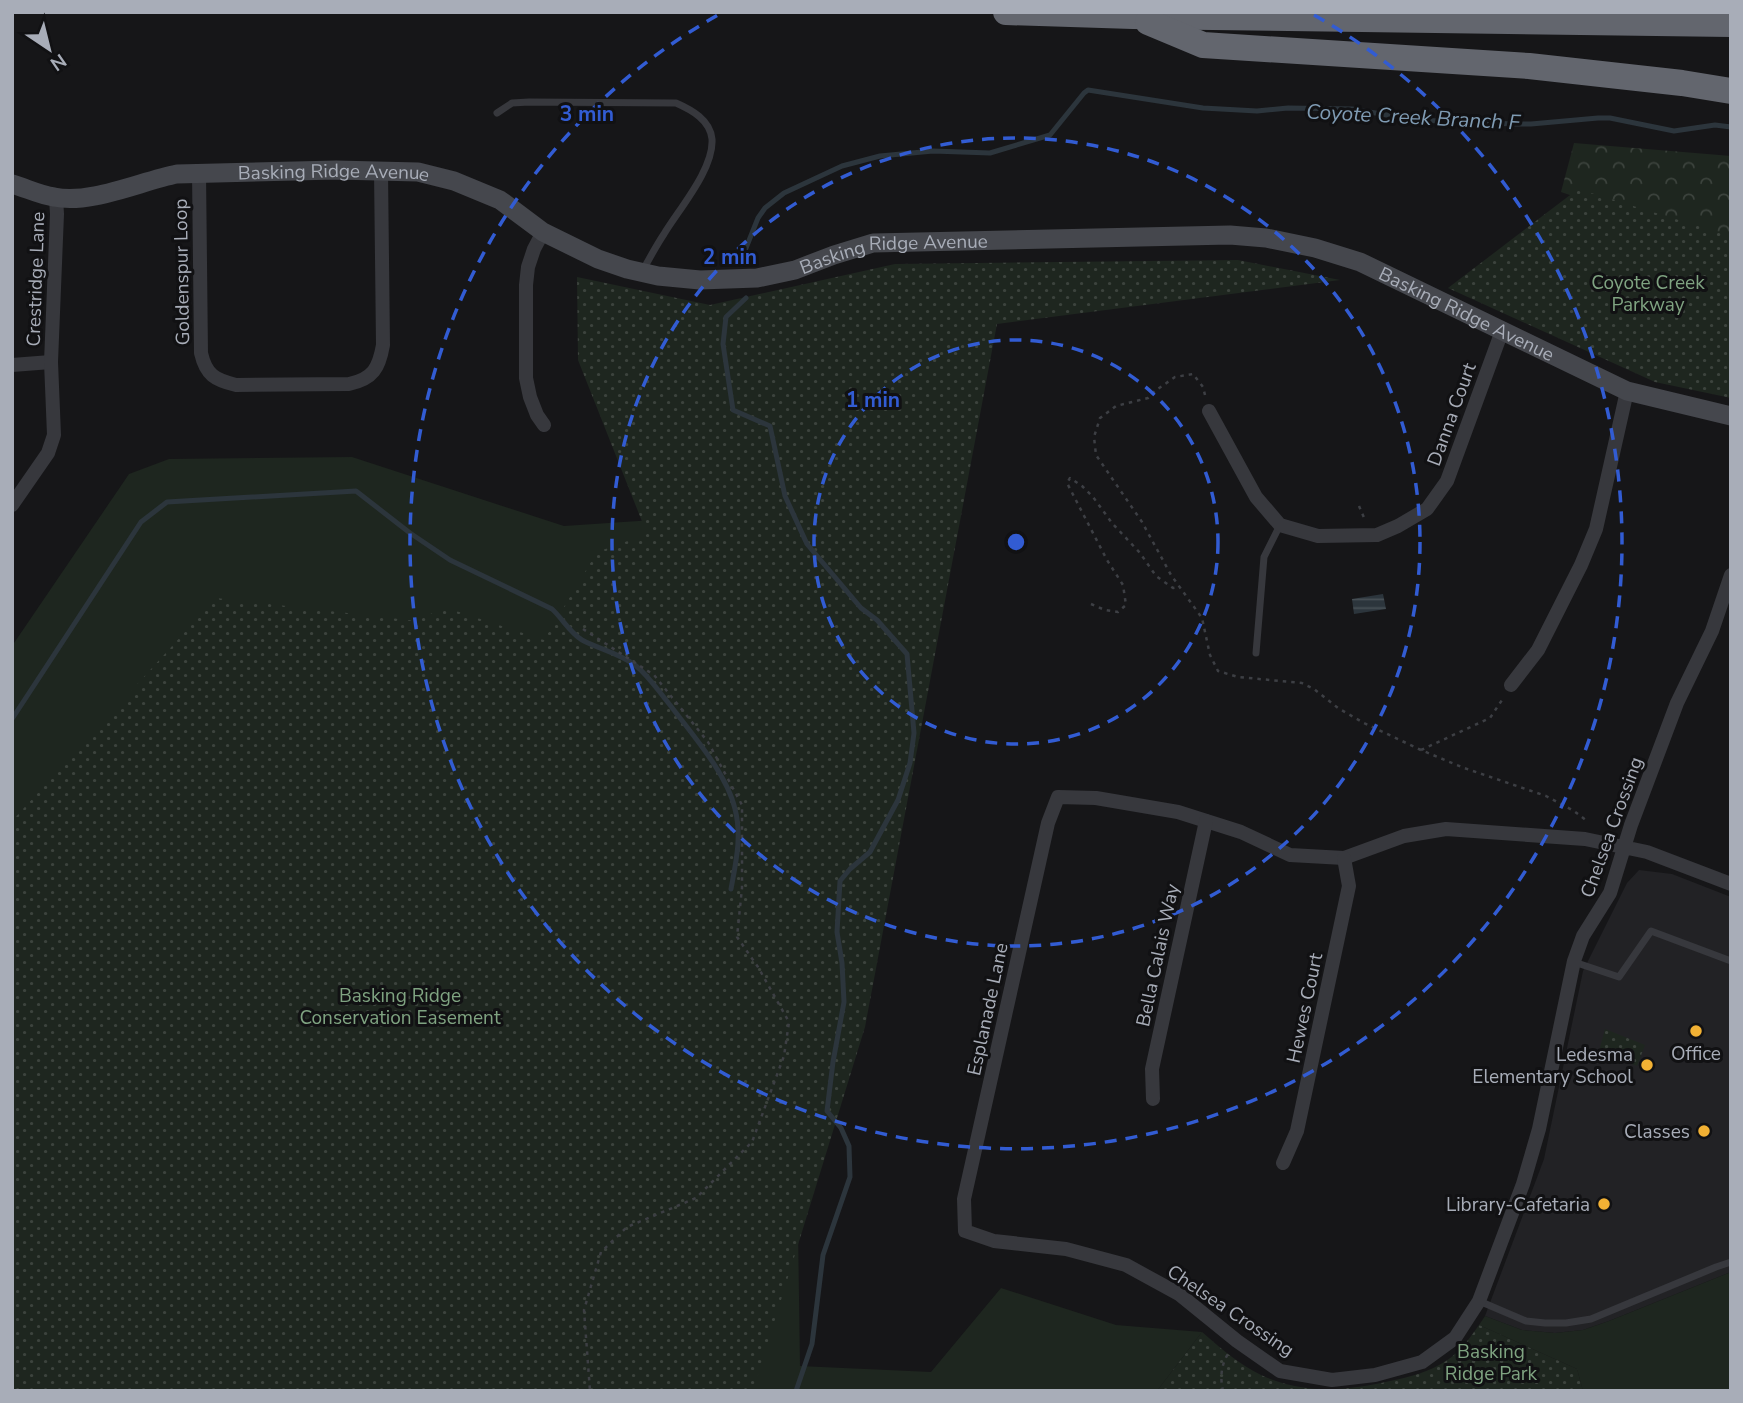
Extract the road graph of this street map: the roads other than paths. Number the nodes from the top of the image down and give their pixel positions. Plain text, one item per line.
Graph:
1 (1006, 12) edge
2 (1133, 16) junction
3 (1731, 24) edge
4 (1731, 91) edge
5 (497, 114) dead end
6 (381, 171) junction
7 (199, 173) junction
8 (12, 184) edge
9 (56, 198) junction
10 (543, 232) junction
11 (642, 272) junction
12 (1502, 331) junction
13 (51, 362) junction
14 (12, 365) edge
15 (1627, 391) junction
16 (1209, 411) road end
17 (1731, 416) edge
18 (544, 425) dead end
19 (12, 505) edge
20 (1280, 525) junction
21 (1731, 575) edge
22 (1256, 653) dead end
23 (1511, 685) road end
24 (1206, 821) junction
25 (1623, 848) junction
26 (1344, 858) junction
27 (1731, 884) edge
28 (1574, 961) junction
29 (1731, 961) edge
30 (1153, 1099) dead end
31 (1283, 1163) dead end
32 (965, 1231) joint
33 (1731, 1262) edge
34 (1479, 1301) junction

1 - 2 highway
2 - 3 highway
2 - 4 highway
5 - 11 lane
6 - 7 street, Basking Ridge Avenue
6 - 7 street, Goldenspur Loop
6 - 10 street, Basking Ridge Avenue
7 - 9 street, Basking Ridge Avenue
8 - 9 street, Basking Ridge Avenue
9 - 13 street, Crestridge Lane
10 - 11 street, Basking Ridge Avenue
10 - 18 street
11 - 12 street, Basking Ridge Avenue
12 - 15 street, Basking Ridge Avenue
12 - 20 street, Danna Court
13 - 14 street
13 - 19 street, Crestridge Lane
15 - 17 street, Basking Ridge Avenue
15 - 23 street
16 - 20 street
20 - 22 lane
21 - 25 street, Chelsea Crossing
24 - 26 street
24 - 30 street, Bella Calais Way
24 - 32 street, Esplanade Lane
25 - 26 street
25 - 27 street
25 - 28 street, Chelsea Crossing
26 - 31 street, Hewes Court
28 - 29 lane
28 - 34 street, Chelsea Crossing
32 - 34 street, Chelsea Crossing
33 - 34 lane

